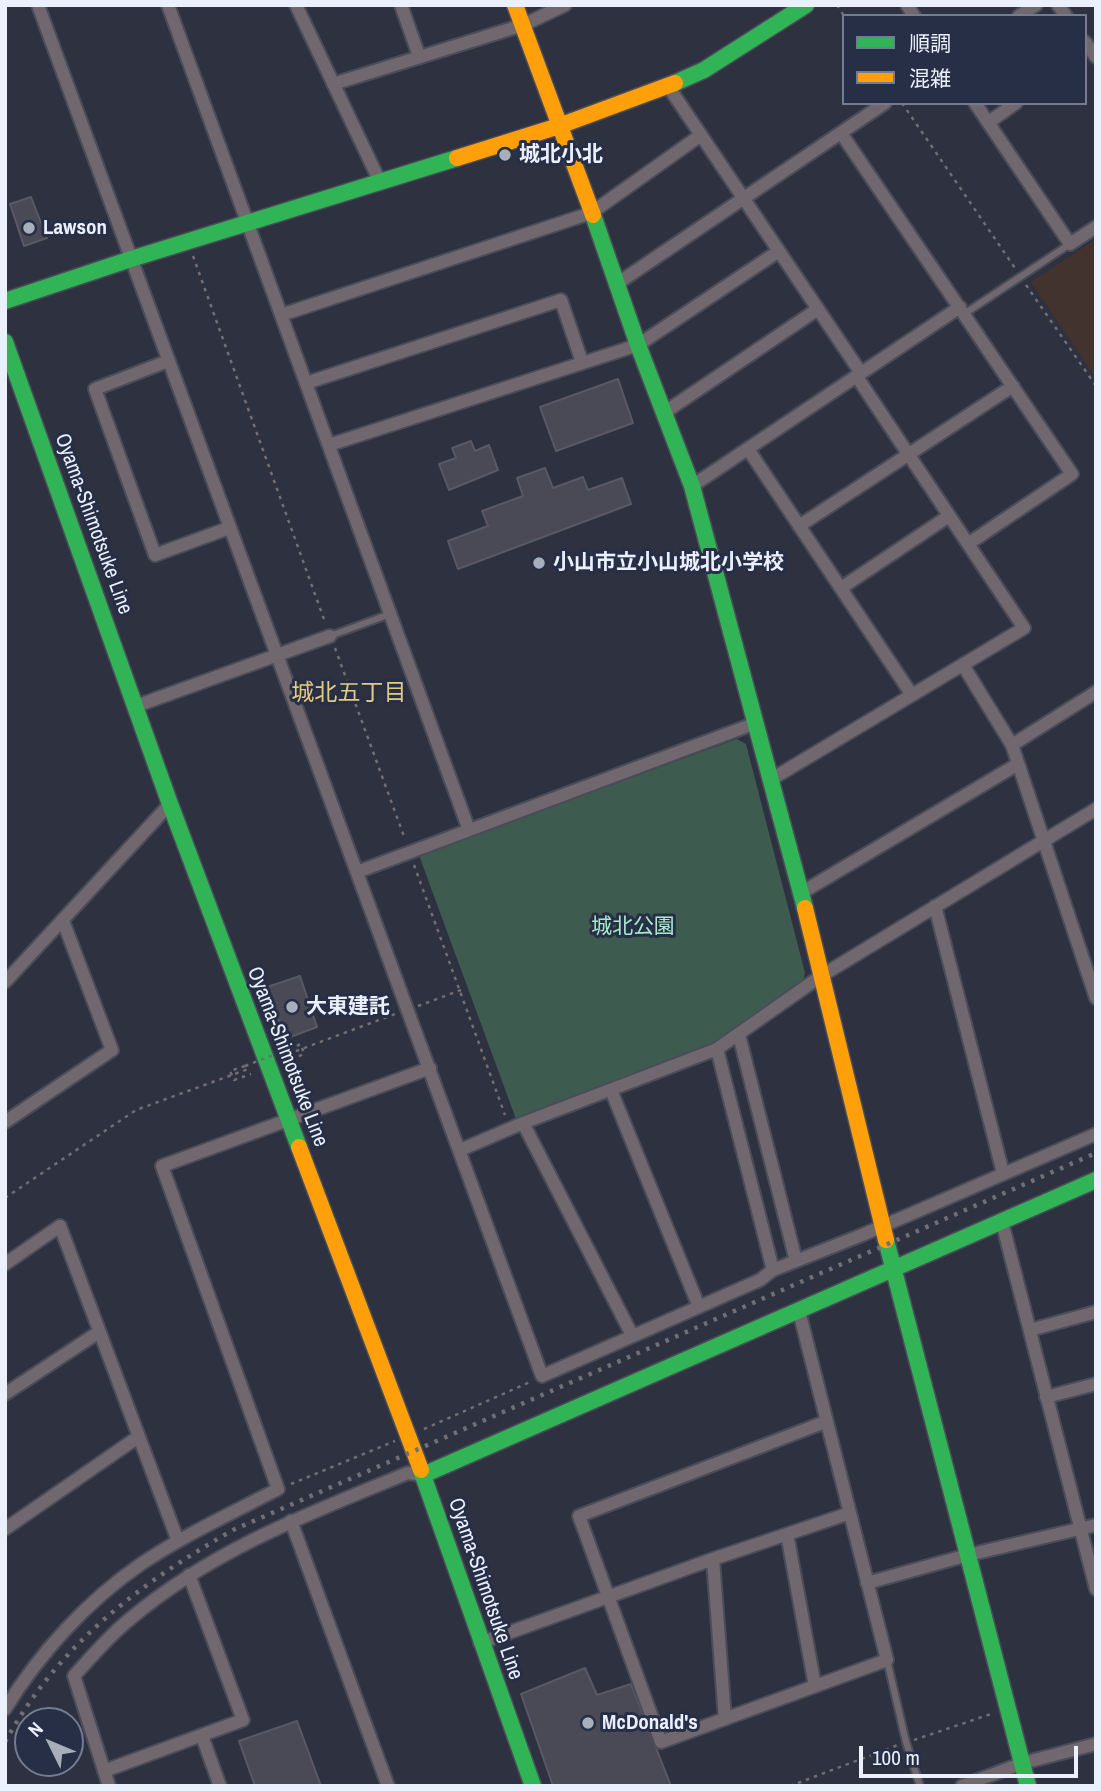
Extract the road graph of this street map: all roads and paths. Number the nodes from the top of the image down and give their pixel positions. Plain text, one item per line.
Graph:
1 (38, 5) edge
2 (168, 5) edge
3 (296, 5) edge
4 (401, 5) edge
5 (515, 5) edge
6 (565, 5) edge
7 (806, 5) edge
8 (523, 25) junction
9 (419, 56) junction
10 (333, 84) junction
11 (668, 86) junction
12 (881, 105) edge
13 (903, 105) edge
14 (976, 105) edge
15 (1013, 105) edge
16 (989, 122) junction
17 (559, 126) junction
18 (841, 133) junction
19 (701, 135) junction
20 (380, 182) junction
21 (744, 198) junction
22 (591, 213) junction
23 (247, 224) junction
24 (1096, 227) edge
25 (188, 242) junction
26 (1070, 244) junction
27 (779, 251) junction
28 (131, 259) junction
29 (1020, 276) junction
30 (618, 282) junction
31 (5, 301) edge
32 (818, 309) junction
33 (962, 310) junction
34 (281, 314) junction
35 (5, 341) edge
36 (638, 345) junction
37 (168, 361) junction
38 (582, 362) junction
39 (859, 375) junction
40 (306, 383) junction
41 (1013, 386) junction
42 (1096, 386) edge
43 (665, 412) junction
44 (328, 444) junction
45 (748, 449) junction
46 (908, 454) junction
47 (692, 486) junction
48 (949, 516) junction
49 (799, 526) junction
50 (229, 528) junction
51 (968, 544) junction
52 (841, 588) junction
53 (390, 614) junction
54 (330, 636) junction
55 (276, 656) junction
56 (963, 665) junction
57 (1096, 692) edge
58 (912, 695) junction
59 (136, 706) junction
60 (756, 723) junction
61 (1012, 745) junction
62 (1018, 764) junction
63 (770, 780) junction
64 (170, 804) junction
65 (1096, 809) edge
66 (469, 830) junction
67 (1044, 840) junction
68 (410, 852) junction
69 (357, 872) junction
70 (801, 893) junction
71 (934, 906) junction
72 (63, 921) junction
73 (821, 976) junction
74 (5, 982) edge
75 (461, 990) junction
76 (1096, 998) edge
77 (407, 1010) junction
78 (739, 1035) junction
79 (717, 1049) junction
80 (292, 1059) dead end
81 (267, 1062) junction
82 (430, 1068) junction
83 (251, 1074) dead end
84 (611, 1090) junction
85 (288, 1118) junction
86 (5, 1122) edge
87 (516, 1126) junction
88 (1096, 1133) edge
89 (460, 1150) junction
90 (1003, 1173) junction
91 (1096, 1180) edge
92 (5, 1198) edge
93 (1002, 1222) junction
94 (882, 1226) junction
95 (796, 1261) junction
96 (5, 1264) edge
97 (773, 1270) junction
98 (894, 1270) junction
99 (699, 1307) junction
100 (799, 1311) junction
101 (1096, 1312) edge
102 (1030, 1330) junction
103 (99, 1332) junction
104 (632, 1335) junction
105 (1096, 1384) edge
106 (5, 1394) edge
107 (1046, 1397) junction
108 (825, 1422) junction
109 (138, 1437) junction
110 (423, 1475) junction
111 (850, 1513) junction
112 (291, 1521) junction
113 (1096, 1525) edge
114 (5, 1529) edge
115 (1079, 1530) junction
116 (787, 1534) junction
117 (178, 1542) junction
118 (968, 1556) junction
119 (713, 1559) junction
120 (189, 1575) junction
121 (867, 1583) junction
122 (1096, 1588) edge
123 (609, 1596) junction
124 (480, 1643) junction
125 (887, 1660) junction
126 (815, 1686) junction
127 (5, 1709) edge
128 (725, 1719) junction
129 (202, 1736) junction
130 (1096, 1744) edge
131 (1023, 1763) junction
132 (104, 1770) junction
133 (108, 1786) edge
134 (220, 1786) edge
135 (388, 1786) edge
136 (533, 1786) edge
137 (920, 1786) edge
138 (962, 1786) edge
139 (1028, 1786) edge

1 - 28 street
2 - 23 street
3 - 10 street
4 - 9 street
5 - 8 street
6 - 8 street
7 - 11 street
8 - 9 street
8 - 17 street
9 - 10 street
10 - 20 street
11 - 17 street
11 - 19 street
12 - 18 street
13 - 29 path
14 - 16 street
15 - 16 street
16 - 26 street
17 - 20 street
17 - 22 street
18 - 21 street
18 - 33 street
19 - 21 street
19 - 22 street
20 - 23 street
21 - 27 street
21 - 30 street
22 - 30 street
22 - 34 street
23 - 25 street
23 - 34 street
24 - 26 street
25 - 28 street
25 - 54 path
26 - 29 lane
27 - 32 street
27 - 36 street
28 - 31 street
28 - 37 street
29 - 33 lane
29 - 42 path
30 - 36 street
32 - 39 street
32 - 43 street
33 - 39 street
33 - 41 street
34 - 40 street
35 - 59 street, Oyama-Shimotsuke Line
36 - 38 street
36 - 43 street
37 - 50 street
37 - 50 street
38 - 40 street
38 - 44 street
39 - 45 street
39 - 46 street
40 - 44 street
41 - 46 street
41 - 51 street
43 - 47 street
44 - 53 street
45 - 47 street
45 - 49 street
46 - 48 street
46 - 49 street
47 - 60 street
48 - 51 street
48 - 52 street
49 - 52 street
50 - 55 street
51 - 56 street
52 - 58 street
53 - 54 lane
53 - 66 street
54 - 55 street
54 - 68 path
55 - 59 street
55 - 69 street
56 - 58 street
56 - 61 street
57 - 61 street
58 - 63 street
59 - 64 street, Oyama-Shimotsuke Line
60 - 63 street
60 - 66 street
61 - 62 street
62 - 67 street
62 - 70 street
63 - 70 street
64 - 72 street
64 - 81 street, Oyama-Shimotsuke Line
65 - 67 street
66 - 68 street
67 - 71 street
67 - 76 street
68 - 69 street
68 - 75 path
69 - 77 street
70 - 73 street
71 - 73 street
71 - 90 street
72 - 74 street
72 - 86 street
73 - 78 street
73 - 94 street
75 - 77 path
75 - 87 path
77 - 81 path
77 - 82 street
78 - 79 street
78 - 95 street
79 - 84 street
79 - 97 street
80 - 83 path, bridge
81 - 85 street, Oyama-Shimotsuke Line
81 - 92 path
82 - 85 street
82 - 89 street
84 - 87 street
84 - 99 street
85 - 110 street, Oyama-Shimotsuke Line
85 - 117 street
87 - 89 street
87 - 104 street
88 - 90 street
89 - 104 street
90 - 94 street
91 - 93 street
93 - 98 street
93 - 102 street
94 - 95 street
94 - 98 street
95 - 97 street
96 - 103 street
97 - 99 street
98 - 100 street
98 - 118 street
99 - 104 street
100 - 108 street
100 - 110 street
101 - 102 street
102 - 107 street
103 - 106 street
103 - 109 street
105 - 107 street
107 - 115 street
108 - 111 street
108 - 123 street
109 - 114 street
109 - 117 street
110 - 112 street
110 - 124 street, Oyama-Shimotsuke Line
111 - 116 street
111 - 121 street
112 - 120 street
112 - 135 street
113 - 115 street
115 - 118 street
115 - 122 street
116 - 119 street
116 - 126 street
117 - 127 street
118 - 121 street
118 - 131 street
119 - 123 street
119 - 128 street
120 - 129 street
120 - 132 street
121 - 125 street
123 - 124 street
123 - 128 street
124 - 136 street, Oyama-Shimotsuke Line
125 - 126 street
125 - 137 lane
126 - 128 street
129 - 132 street
129 - 134 street
130 - 131 street
131 - 138 street
131 - 139 street
132 - 133 street

